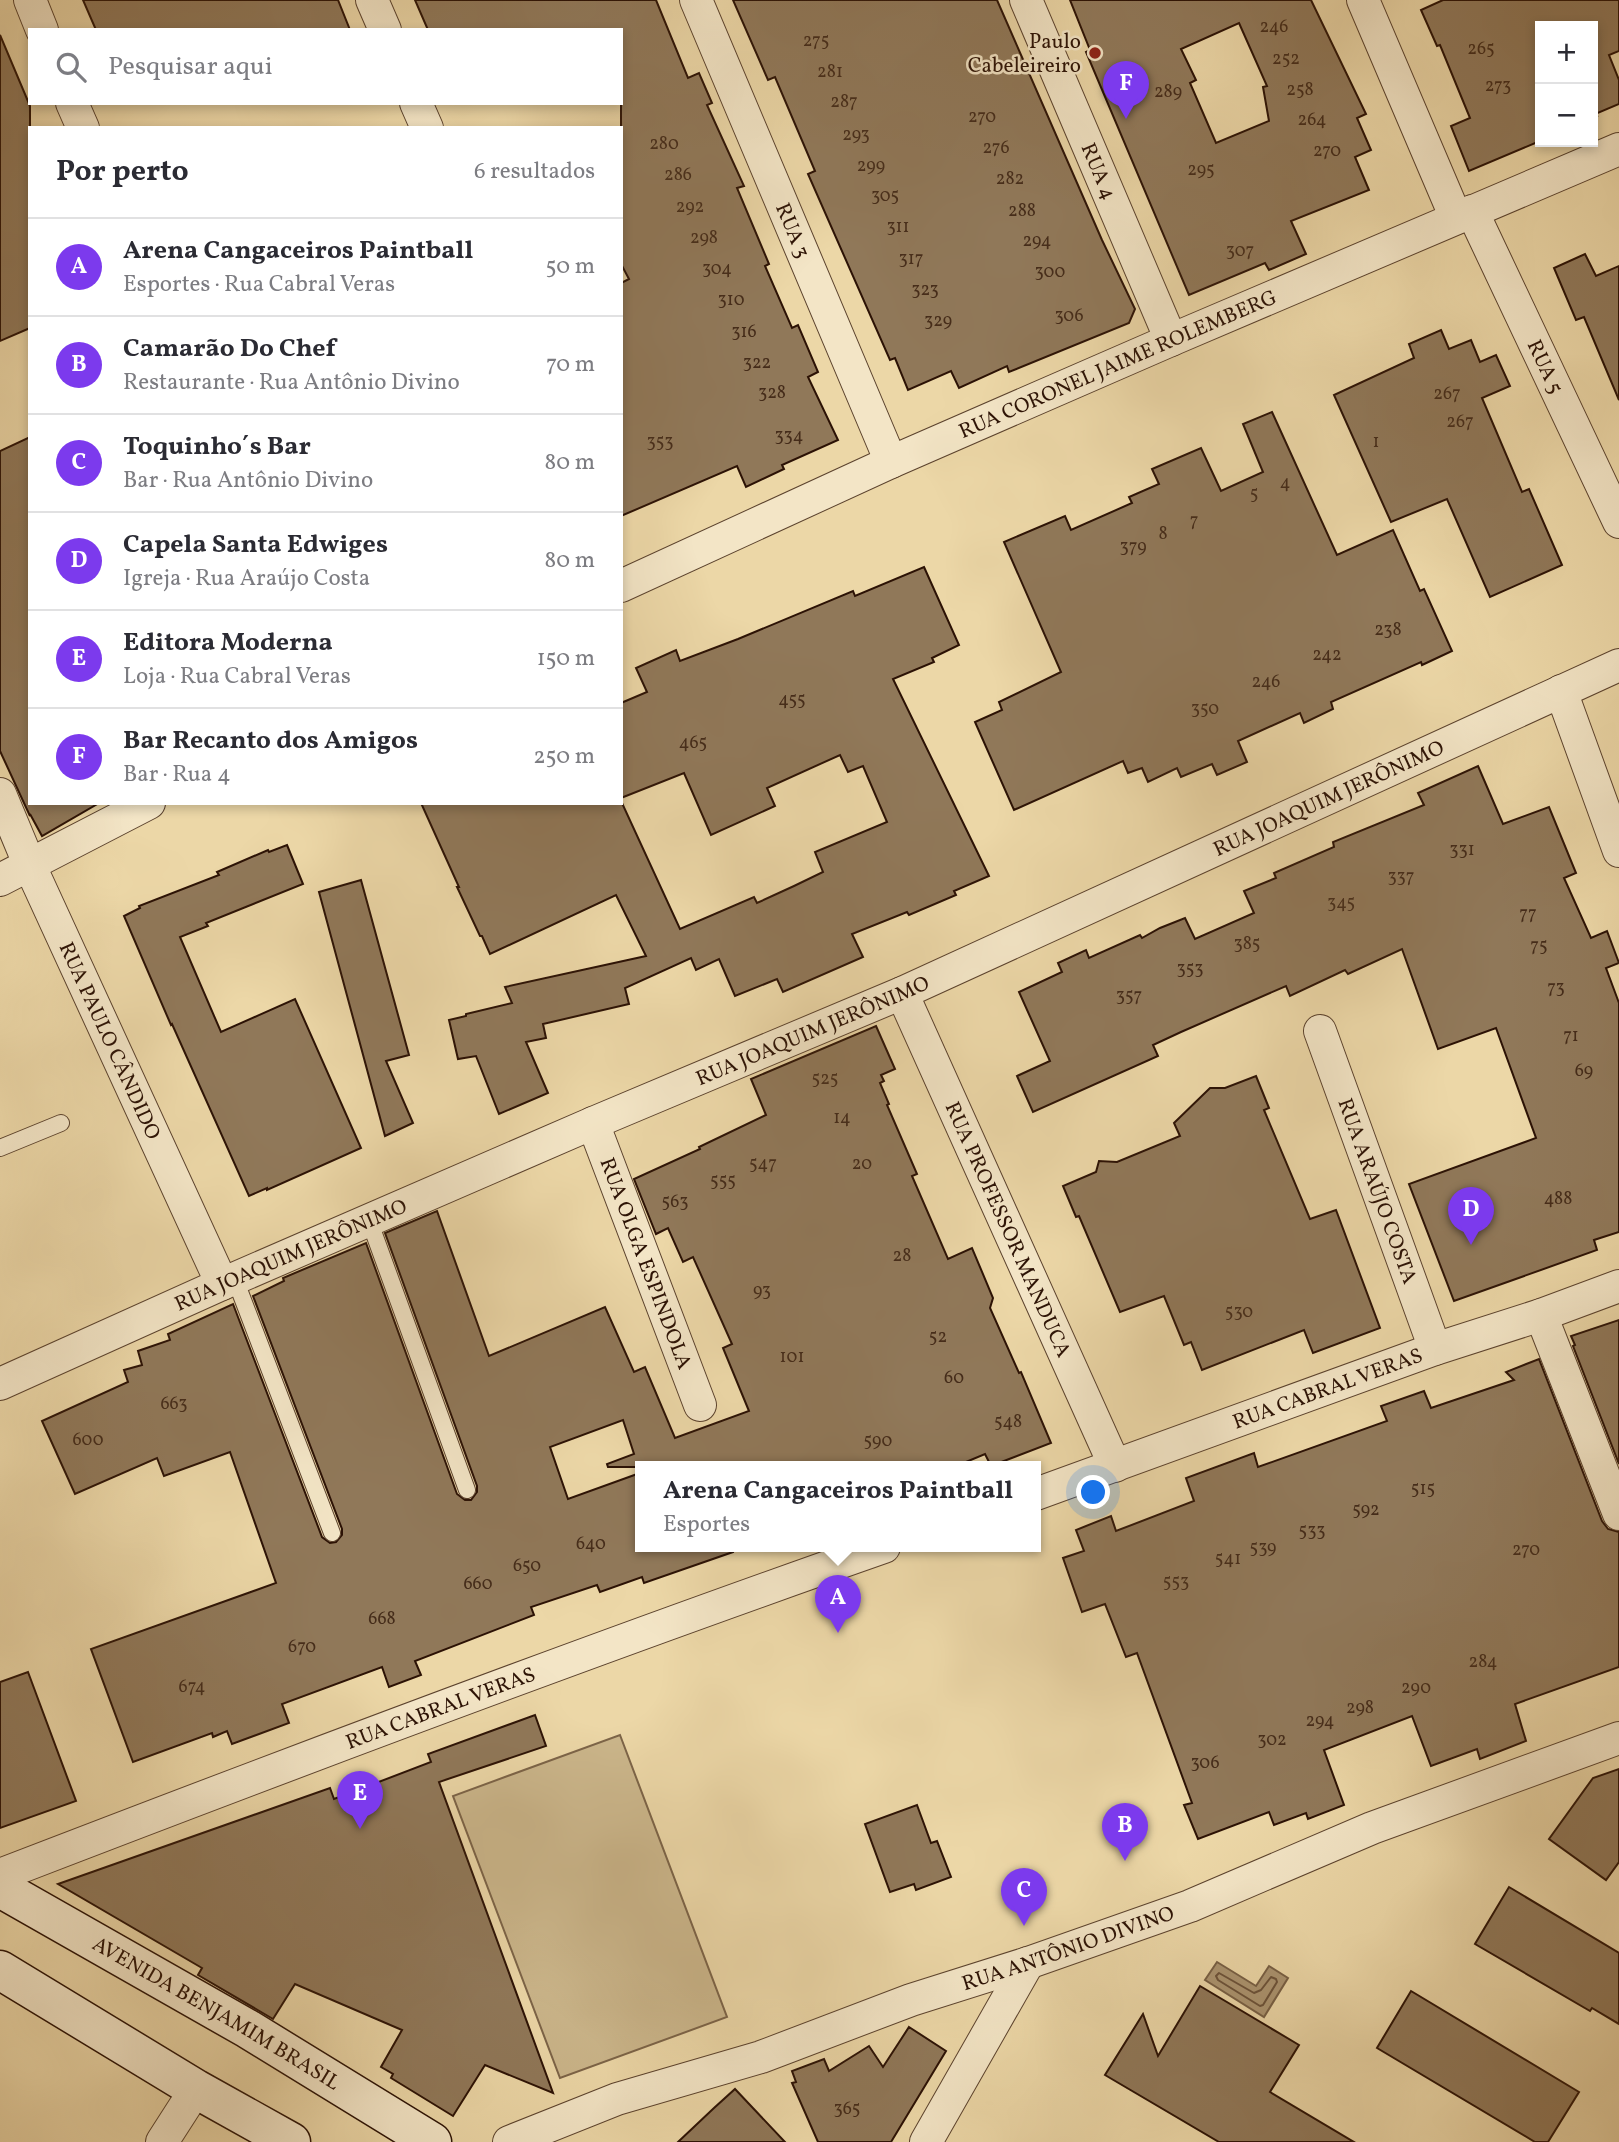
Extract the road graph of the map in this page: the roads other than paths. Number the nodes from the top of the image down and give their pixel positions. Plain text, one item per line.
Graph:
1 (30, 0) edge
2 (372, 0) edge
3 (696, 0) edge
4 (1026, 0) edge
5 (1363, 0) edge
6 (41, 28) edge
7 (384, 28) edge
8 (73, 105) edge
9 (417, 105) edge
10 (82, 126) edge
11 (425, 126) edge
12 (1619, 149) edge
13 (1464, 215) junction
14 (1171, 340) junction
15 (891, 461) junction
16 (1619, 522) edge
17 (623, 584) edge
18 (1619, 665) edge
19 (1561, 691) junction
20 (0, 794) edge
21 (145, 805) edge
22 (1619, 851) edge
23 (30, 866) junction
24 (0, 880) edge
25 (902, 993) junction
26 (1320, 1031) dead end
27 (61, 1123) dead end
28 (593, 1123) junction
29 (0, 1148) edge
30 (369, 1220) junction
31 (229, 1282) junction
32 (1619, 1286) edge
33 (1541, 1315) junction
34 (1434, 1349) junction
35 (0, 1384) edge
36 (700, 1405) dead end
37 (1115, 1466) junction
38 (467, 1490) dead end
39 (1041, 1492) edge
40 (1619, 1514) edge
41 (332, 1533) dead end
42 (870, 1552) edge
43 (1619, 1738) edge
44 (0, 1875) edge
45 (0, 1888) edge
46 (1028, 1963) junction
47 (0, 1970) edge
48 (196, 2089) junction
49 (162, 2142) edge
50 (291, 2142) edge
51 (432, 2142) edge
52 (509, 2142) edge
53 (926, 2142) edge

1 - 6 street
2 - 7 street
3 - 15 street, RUA 3
4 - 14 street, RUA 4
5 - 13 street, RUA 5
8 - 10 street
9 - 11 street
12 - 13 street, RUA CORONEL JAIME ROLEMBERG
13 - 14 street, RUA CORONEL JAIME ROLEMBERG
13 - 16 street, RUA 5
14 - 15 street, RUA CORONEL JAIME ROLEMBERG
15 - 17 street, RUA CORONEL JAIME ROLEMBERG
18 - 19 street, RUA JOAQUIM JERÔNIMO
19 - 22 street
19 - 25 street, RUA JOAQUIM JERÔNIMO
20 - 23 street, RUA PAULO CÂNDIDO
21 - 23 street
23 - 24 street
23 - 31 street, RUA PAULO CÂNDIDO
25 - 28 street, RUA JOAQUIM JERÔNIMO
25 - 37 street, RUA PROFESSOR MANDUCA
26 - 34 street, RUA ARAÚJO COSTA
27 - 29 lane
28 - 30 street, RUA JOAQUIM JERÔNIMO
28 - 36 street, RUA OLGA ESPINDOLA
30 - 31 street, RUA JOAQUIM JERÔNIMO
30 - 38 lane
31 - 35 street, RUA JOAQUIM JERÔNIMO
31 - 41 lane
32 - 33 street, RUA CABRAL VERAS
33 - 34 street, RUA CABRAL VERAS
33 - 40 street
34 - 37 street, RUA CABRAL VERAS
37 - 39 street, RUA CABRAL VERAS
42 - 44 street, RUA CABRAL VERAS
43 - 46 street, RUA ANTÔNIO DIVINO
45 - 51 main road, AVENIDA BENJAMIM BRASIL
46 - 52 street, RUA ANTÔNIO DIVINO
46 - 53 street
47 - 48 main road
48 - 49 street
48 - 50 main road

